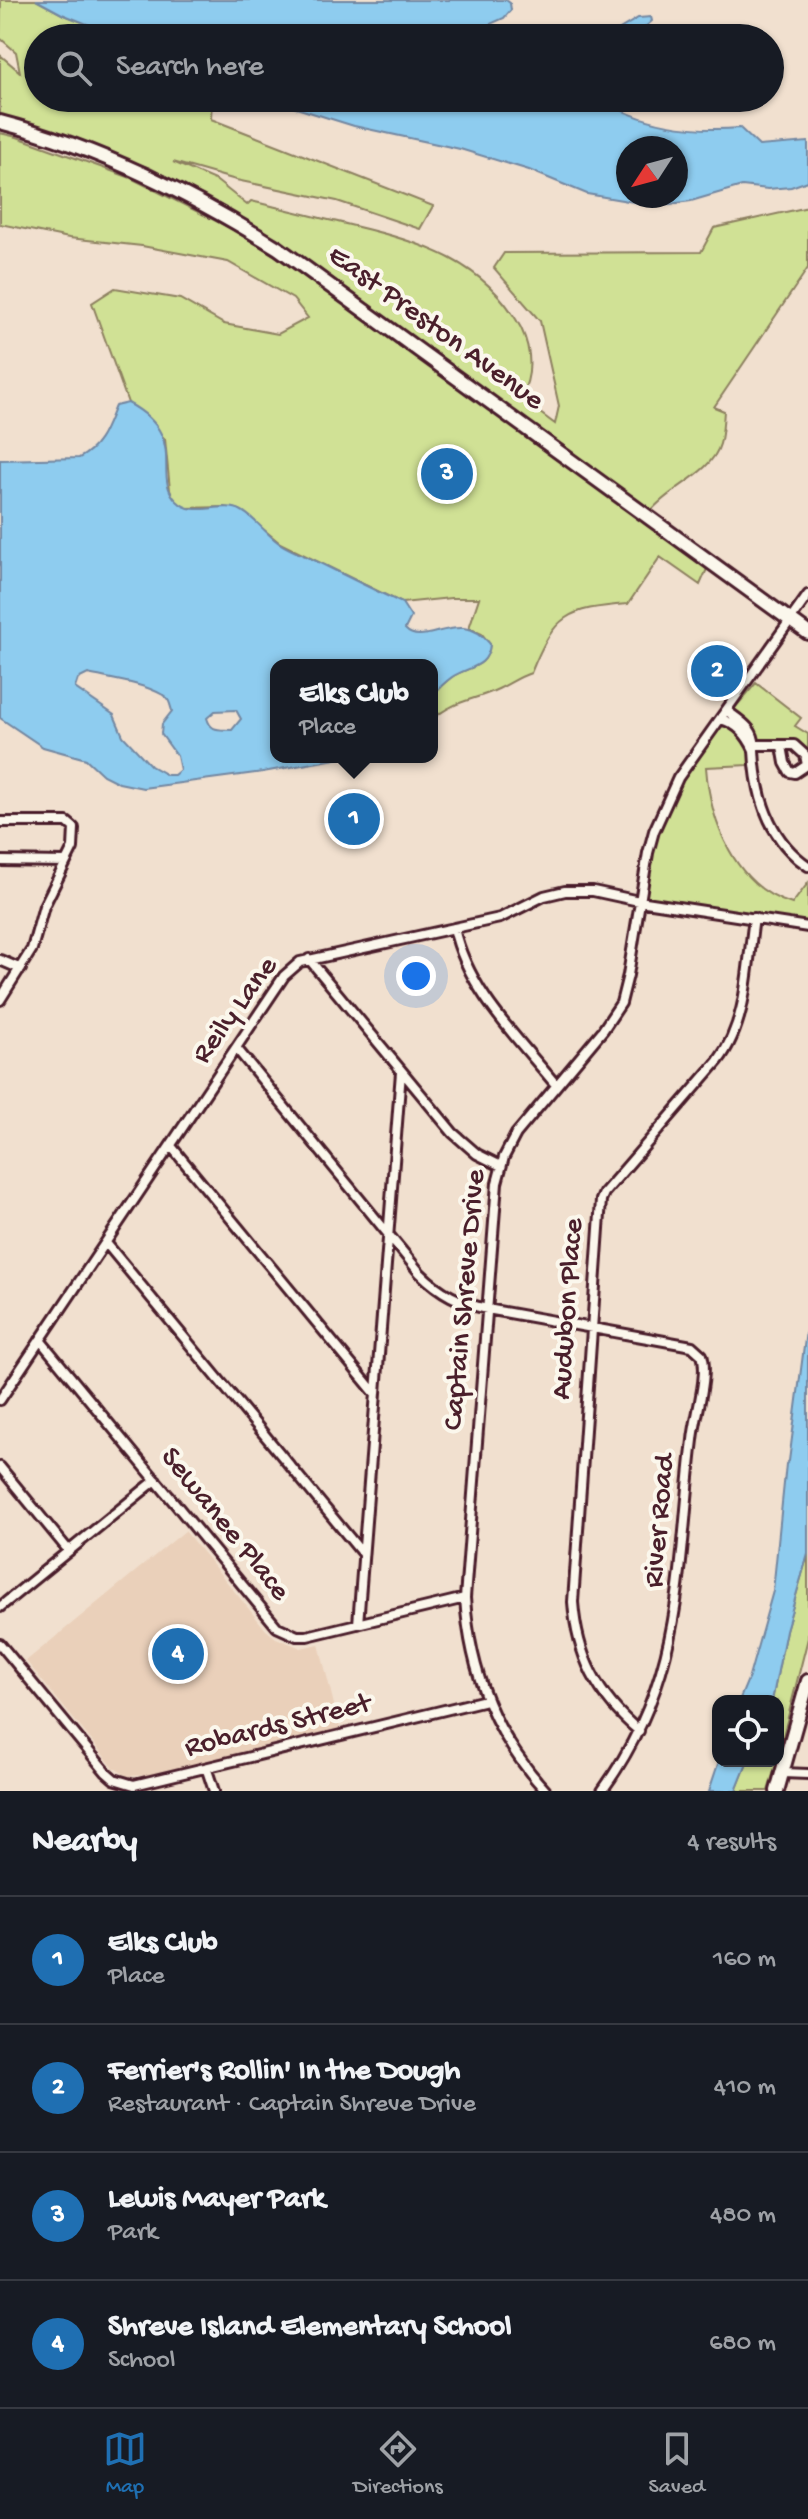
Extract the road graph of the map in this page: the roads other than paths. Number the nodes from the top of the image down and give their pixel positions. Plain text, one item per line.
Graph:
1 (0, 122) edge
2 (808, 595) edge
3 (790, 620) junction
4 (808, 633) edge
5 (724, 715) junction
6 (782, 746) dead end
7 (755, 747) junction
8 (0, 822) edge
9 (0, 861) edge
10 (65, 862) junction
11 (808, 866) edge
12 (639, 901) junction
13 (754, 918) junction
14 (808, 927) edge
15 (454, 928) junction
16 (309, 959) junction
17 (0, 960) edge
18 (21, 969) junction
19 (0, 1000) edge
20 (237, 1049) junction
21 (401, 1072) junction
22 (556, 1085) junction
23 (171, 1146) junction
24 (501, 1166) junction
25 (387, 1231) junction
26 (106, 1243) junction
27 (487, 1309) junction
28 (592, 1328) junction
29 (40, 1340) junction
30 (374, 1392) junction
31 (0, 1400) edge
32 (0, 1467) edge
33 (156, 1480) junction
34 (69, 1551) junction
35 (362, 1554) junction
36 (465, 1598) junction
37 (0, 1607) edge
38 (358, 1624) junction
39 (0, 1644) edge
40 (808, 1681) edge
41 (486, 1700) junction
42 (639, 1731) junction
43 (207, 1770) junction
44 (783, 1773) junction
45 (808, 1774) edge
46 (214, 1791) edge
47 (546, 1791) edge
48 (602, 1791) edge
49 (777, 1791) edge

1 - 3 street, East Preston Avenue
2 - 3 street, Captain Shreve Drive
3 - 4 street, East Preston Avenue
3 - 5 street, Captain Shreve Drive
5 - 7 street
5 - 12 street, Captain Shreve Drive
6 - 7 street
7 - 11 street
8 - 10 street
9 - 10 street
10 - 18 street
12 - 13 street, Reily Lane
12 - 15 street, Reily Lane
12 - 22 street, Captain Shreve Drive
13 - 14 street, Reily Lane
13 - 28 street, Audubon Place
15 - 16 street, Reily Lane
15 - 22 street
16 - 20 street, Reily Lane
16 - 21 street
17 - 18 street
18 - 19 street
20 - 23 street, Reily Lane
20 - 25 street, River Road
21 - 24 street
21 - 25 street
22 - 24 street, Captain Shreve Drive
23 - 26 street, Reily Lane
23 - 30 street
24 - 27 street, Captain Shreve Drive
25 - 27 street, River Road
25 - 30 street
26 - 29 street, Reily Lane
26 - 35 street
27 - 28 street, River Road
27 - 36 street, Captain Shreve Drive
28 - 42 street, Audubon Place
28 - 42 street, River Road
29 - 31 street, Reily Lane
29 - 33 street, Sewanee Place
30 - 35 street
32 - 34 street
33 - 34 street
33 - 38 street, Sewanee Place
34 - 37 street
35 - 38 street
36 - 38 street, Sewanee Place
36 - 41 street, Captain Shreve Drive
39 - 43 street, Robards Street
40 - 44 street
41 - 43 street, Robards Street
41 - 47 street, Captain Shreve Drive
42 - 48 street, River Road
43 - 46 street
44 - 45 street
44 - 49 street

